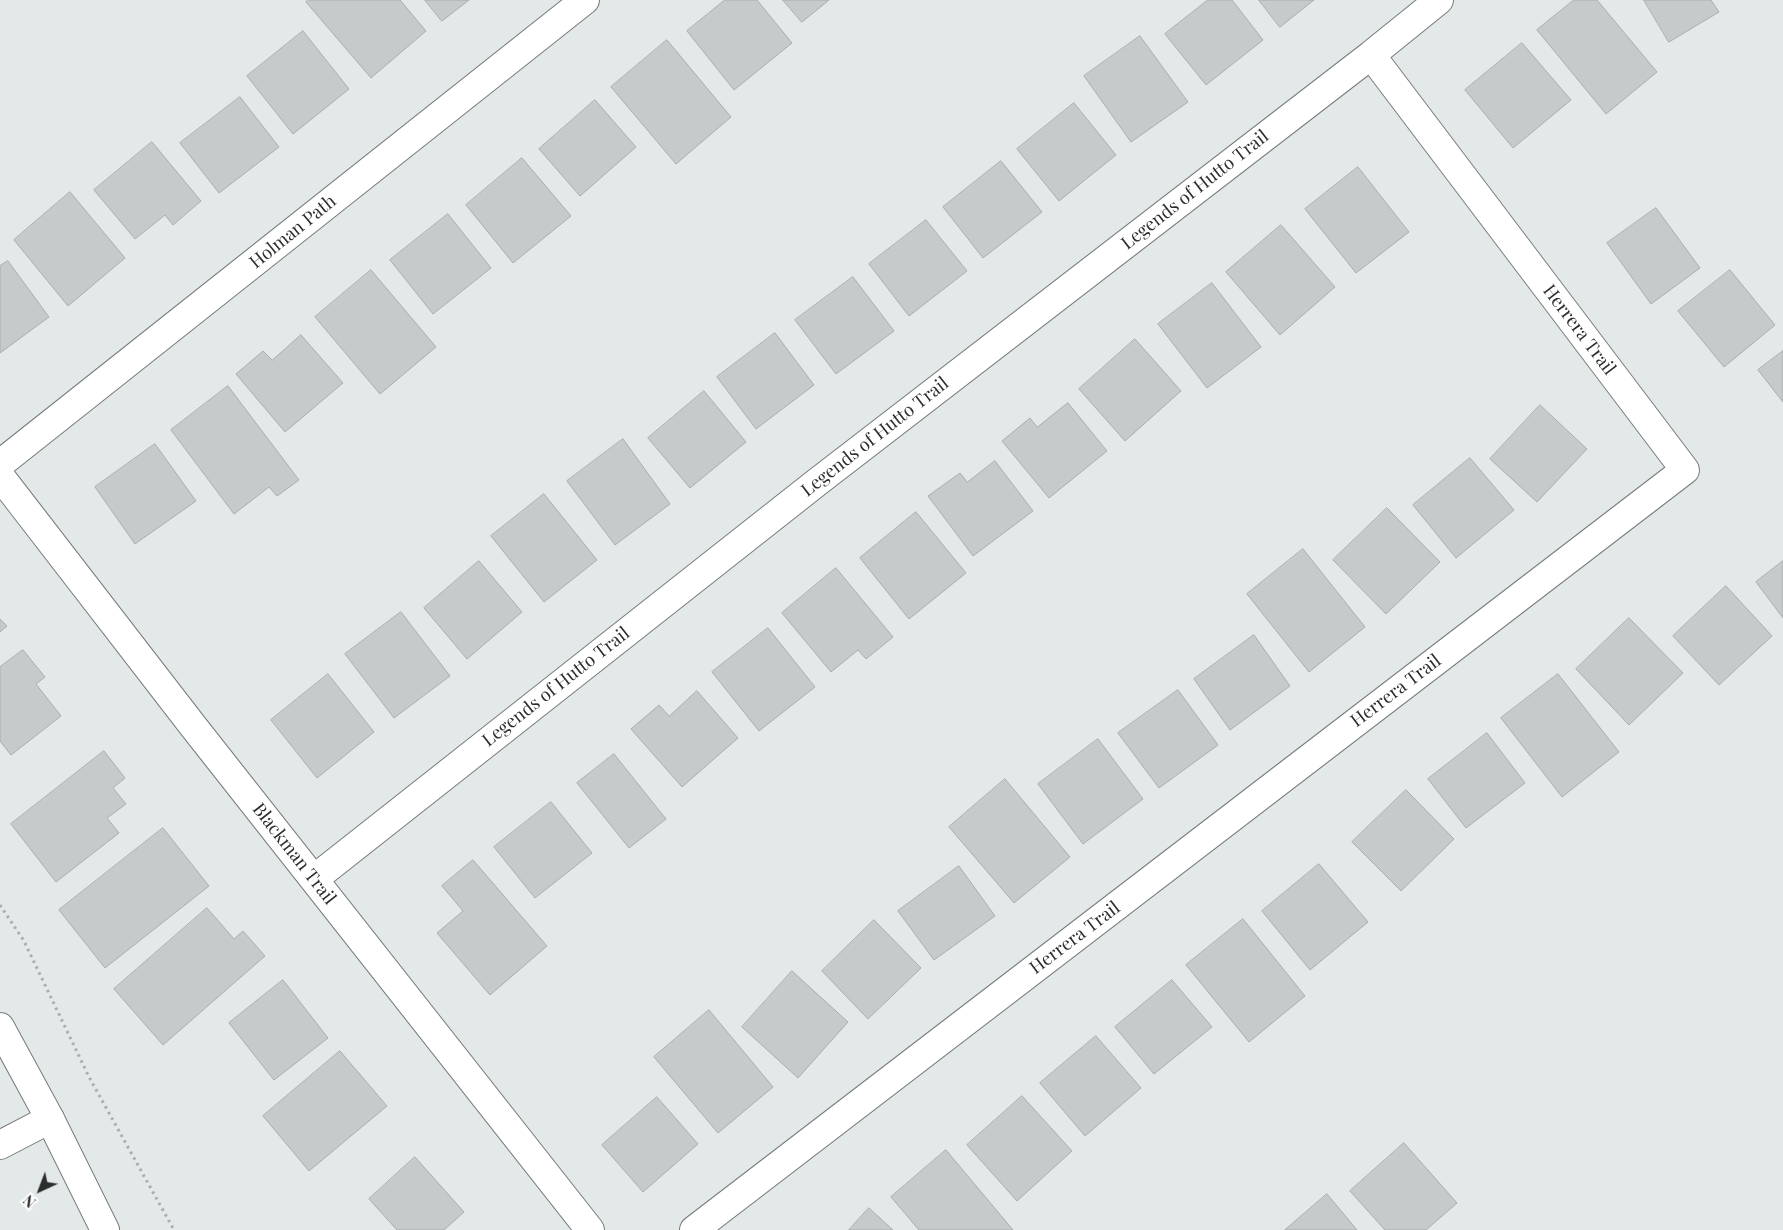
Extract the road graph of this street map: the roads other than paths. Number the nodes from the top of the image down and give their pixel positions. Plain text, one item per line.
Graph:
1 (585, 0) edge
2 (1439, 0) edge
3 (1371, 55) junction
4 (0, 464) edge
5 (0, 476) edge
6 (314, 879) junction
7 (0, 1027) edge
8 (50, 1119) junction
9 (0, 1145) edge
10 (105, 1230) edge
11 (590, 1230) edge
12 (694, 1230) edge

1 - 4 street, Holman Path
2 - 3 street, Legends of Hutto Trail
3 - 6 street, Legends of Hutto Trail
3 - 12 street, Herrera Trail
5 - 6 street, Blackman Trail
6 - 11 street, Blackman Trail
7 - 8 street
8 - 9 street
8 - 10 street

